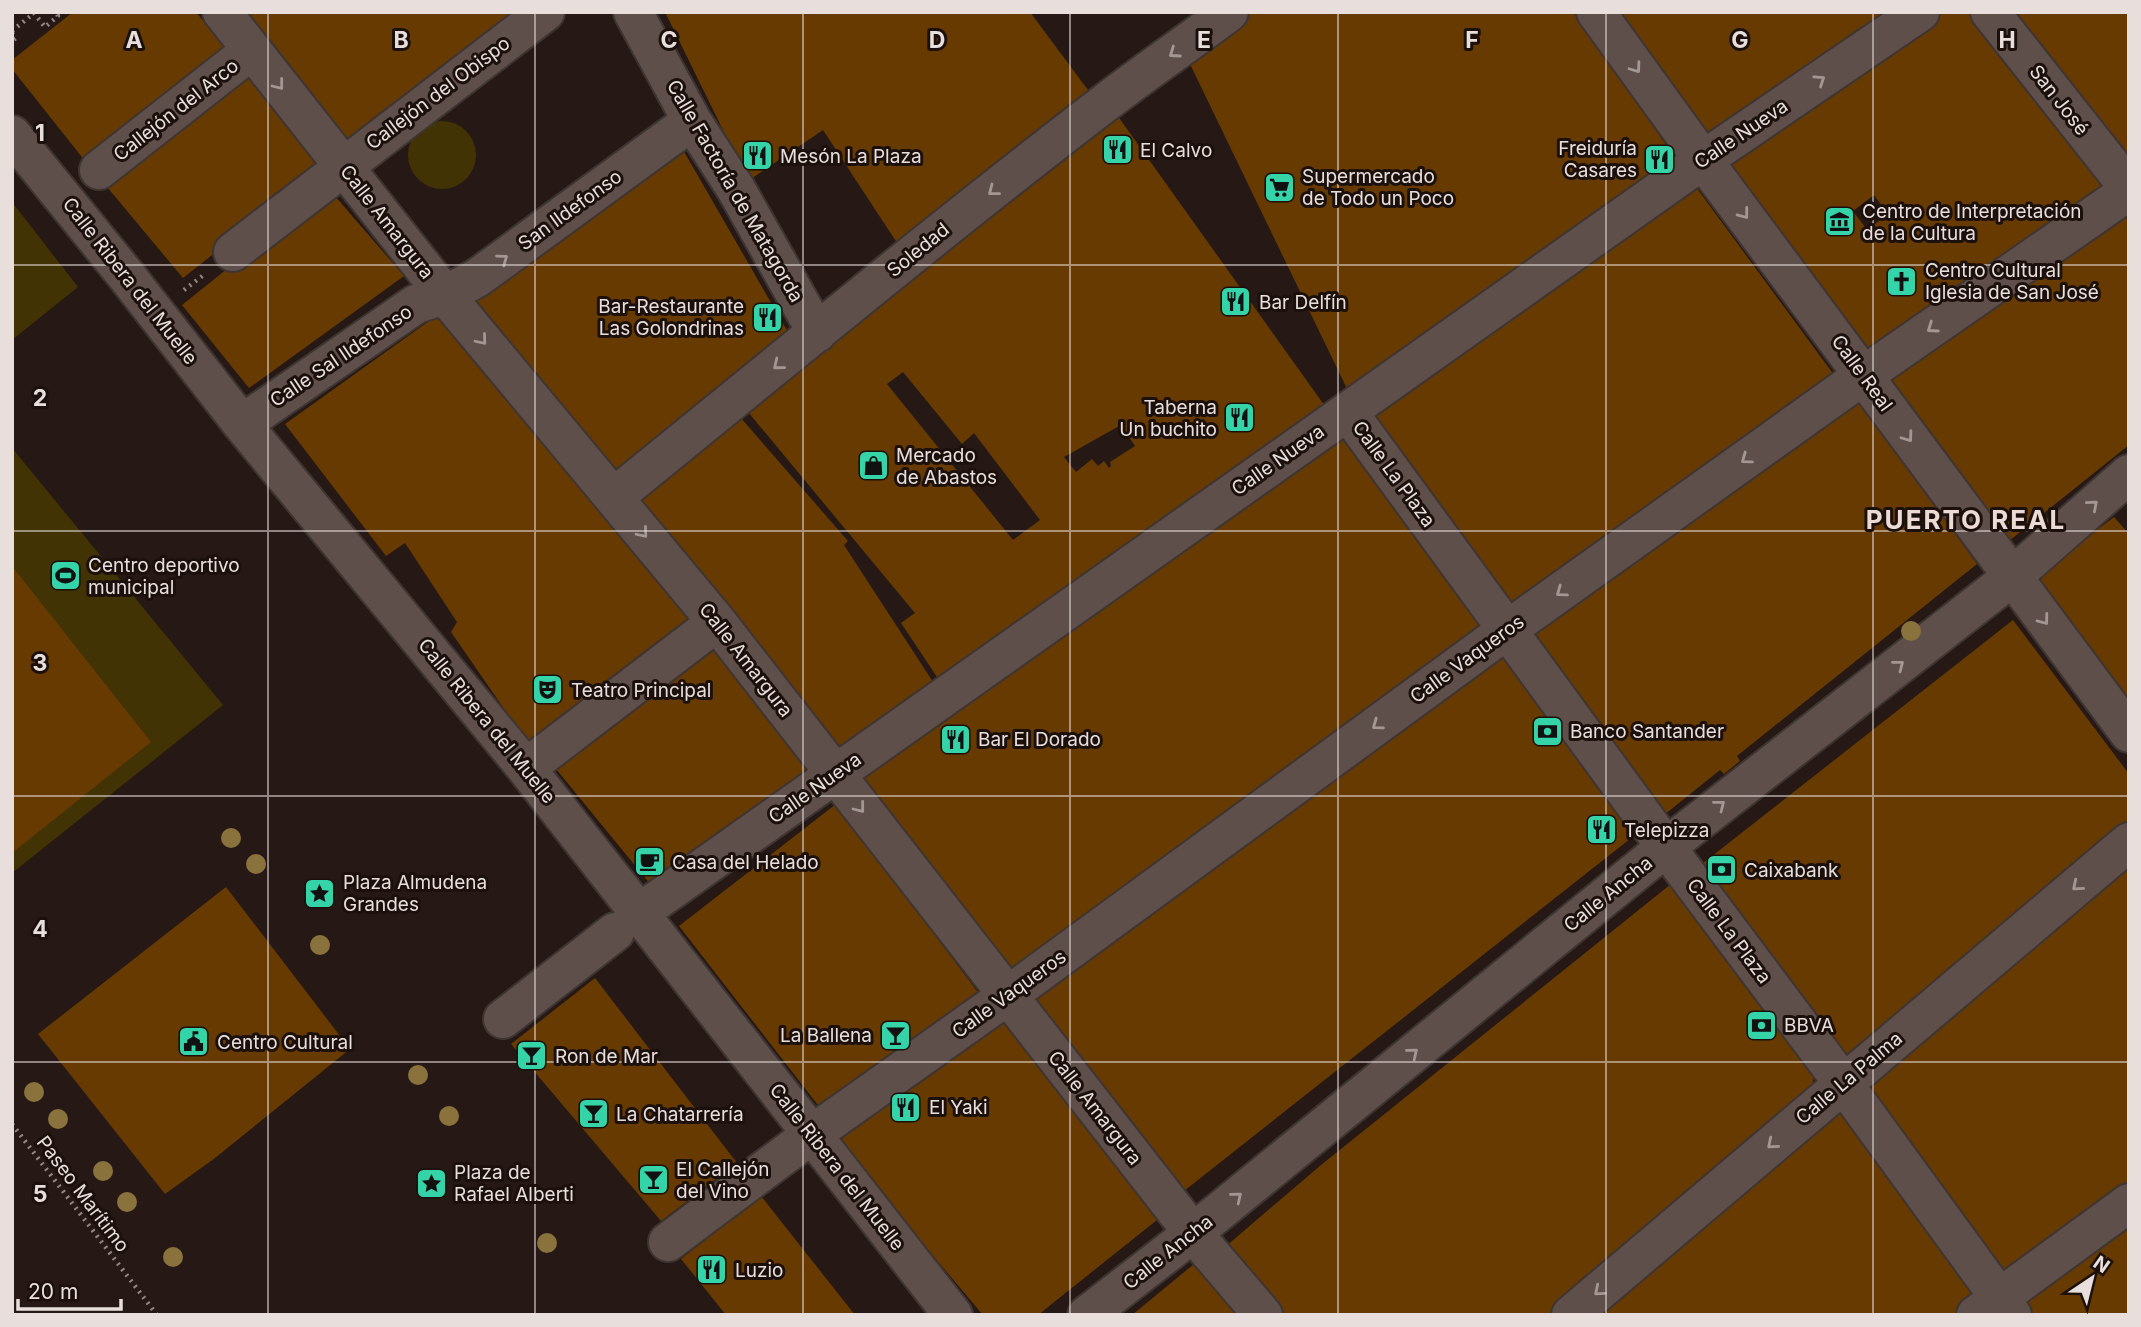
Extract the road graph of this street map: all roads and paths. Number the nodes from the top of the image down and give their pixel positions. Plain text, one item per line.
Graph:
1 (56, 12) edge
2 (222, 12) edge
3 (545, 12) edge
4 (633, 12) edge
5 (1229, 12) edge
6 (1596, 12) edge
7 (1920, 12) edge
8 (1990, 12) edge
9 (12, 32) edge
10 (12, 41) edge
11 (252, 50) junction
12 (692, 121) junction
13 (12, 135) edge
14 (1703, 160) junction
15 (343, 166) junction
16 (99, 170) dead end
17 (2129, 190) edge
18 (233, 252) joint
19 (444, 295) junction
20 (155, 313) junction
21 (817, 333) junction
22 (1864, 375) junction
23 (1348, 412) junction
24 (242, 424) junction
25 (2129, 474) edge
26 (614, 497) junction
27 (2011, 577) junction
28 (717, 622) junction
29 (1507, 630) junction
30 (2129, 733) edge
31 (526, 768) junction
32 (834, 774) junction
33 (2129, 842) edge
34 (1666, 847) junction
35 (627, 922) junction
36 (1007, 996) junction
37 (503, 1020) dead end
38 (1843, 1083) junction
39 (12, 1124) edge
40 (811, 1135) junction
41 (2129, 1203) edge
42 (1193, 1233) junction
43 (668, 1242) dead end
44 (1996, 1309) edge
45 (158, 1315) edge
46 (953, 1315) edge
47 (1087, 1315) edge
48 (1263, 1315) edge
49 (1571, 1315) edge

1 - 9 path
2 - 11 street, Calle Amargura
3 - 15 street, Callejón del Obispo
4 - 12 street, Calle Factoría de Matagorda
5 -> 21 street, Soledad
6 -> 14 street, Calle Real
14 -> 7 street, Calle Nueva
8 - 17 street, San José
9 - 10 path
11 -> 15 street, Calle Amargura
11 - 16 street, Callejón del Arco
19 -> 12 street, San Ildefonso
12 - 21 street, Calle Factoría de Matagorda
13 - 20 street, Calle Ribera del Muelle
14 -> 22 street, Calle Real
14 - 23 street, Calle Nueva
15 - 18 street, Callejón del Obispo
15 - 19 street, Calle Amargura
17 -> 22 street, Calle Vaqueros
18 - 20 path
19 - 24 street, Calle Sal Ildefonso
19 -> 26 street, Calle Amargura
20 - 24 street, Calle Ribera del Muelle
21 -> 26 street, Soledad
22 -> 27 street, Calle Real
22 -> 29 street, Calle Vaqueros
23 - 29 street, Calle La Plaza
23 - 32 street, Calle Nueva
24 - 31 street, Calle Ribera del Muelle
27 -> 25 street, Calle Ancha
26 -> 28 street, Calle Amargura
27 -> 30 street, Calle Real
34 -> 27 street, Calle Ancha
28 - 31 street
28 - 32 street, Calle Amargura
29 - 34 street, Calle La Plaza
29 -> 36 street, Calle Vaqueros
31 - 35 street, Calle Ribera del Muelle
32 - 35 street, Calle Nueva
32 -> 36 street, Calle Amargura
33 -> 38 street, Calle La Palma
34 - 38 street, Calle La Plaza
42 -> 34 street, Calle Ancha
35 - 37 street, Calle Nueva
35 - 40 street, Calle Ribera del Muelle
36 - 40 street, Calle Vaqueros
36 - 42 street, Calle Amargura
38 - 44 street, Calle La Plaza
38 -> 49 street, Calle La Palma
39 - 45 path, Paseo Marítimo
40 - 43 street, Calle Vaqueros
40 - 46 street, Calle Ribera del Muelle
41 - 44 street
42 - 47 street, Calle Ancha
42 - 48 street, Calle Amargura

